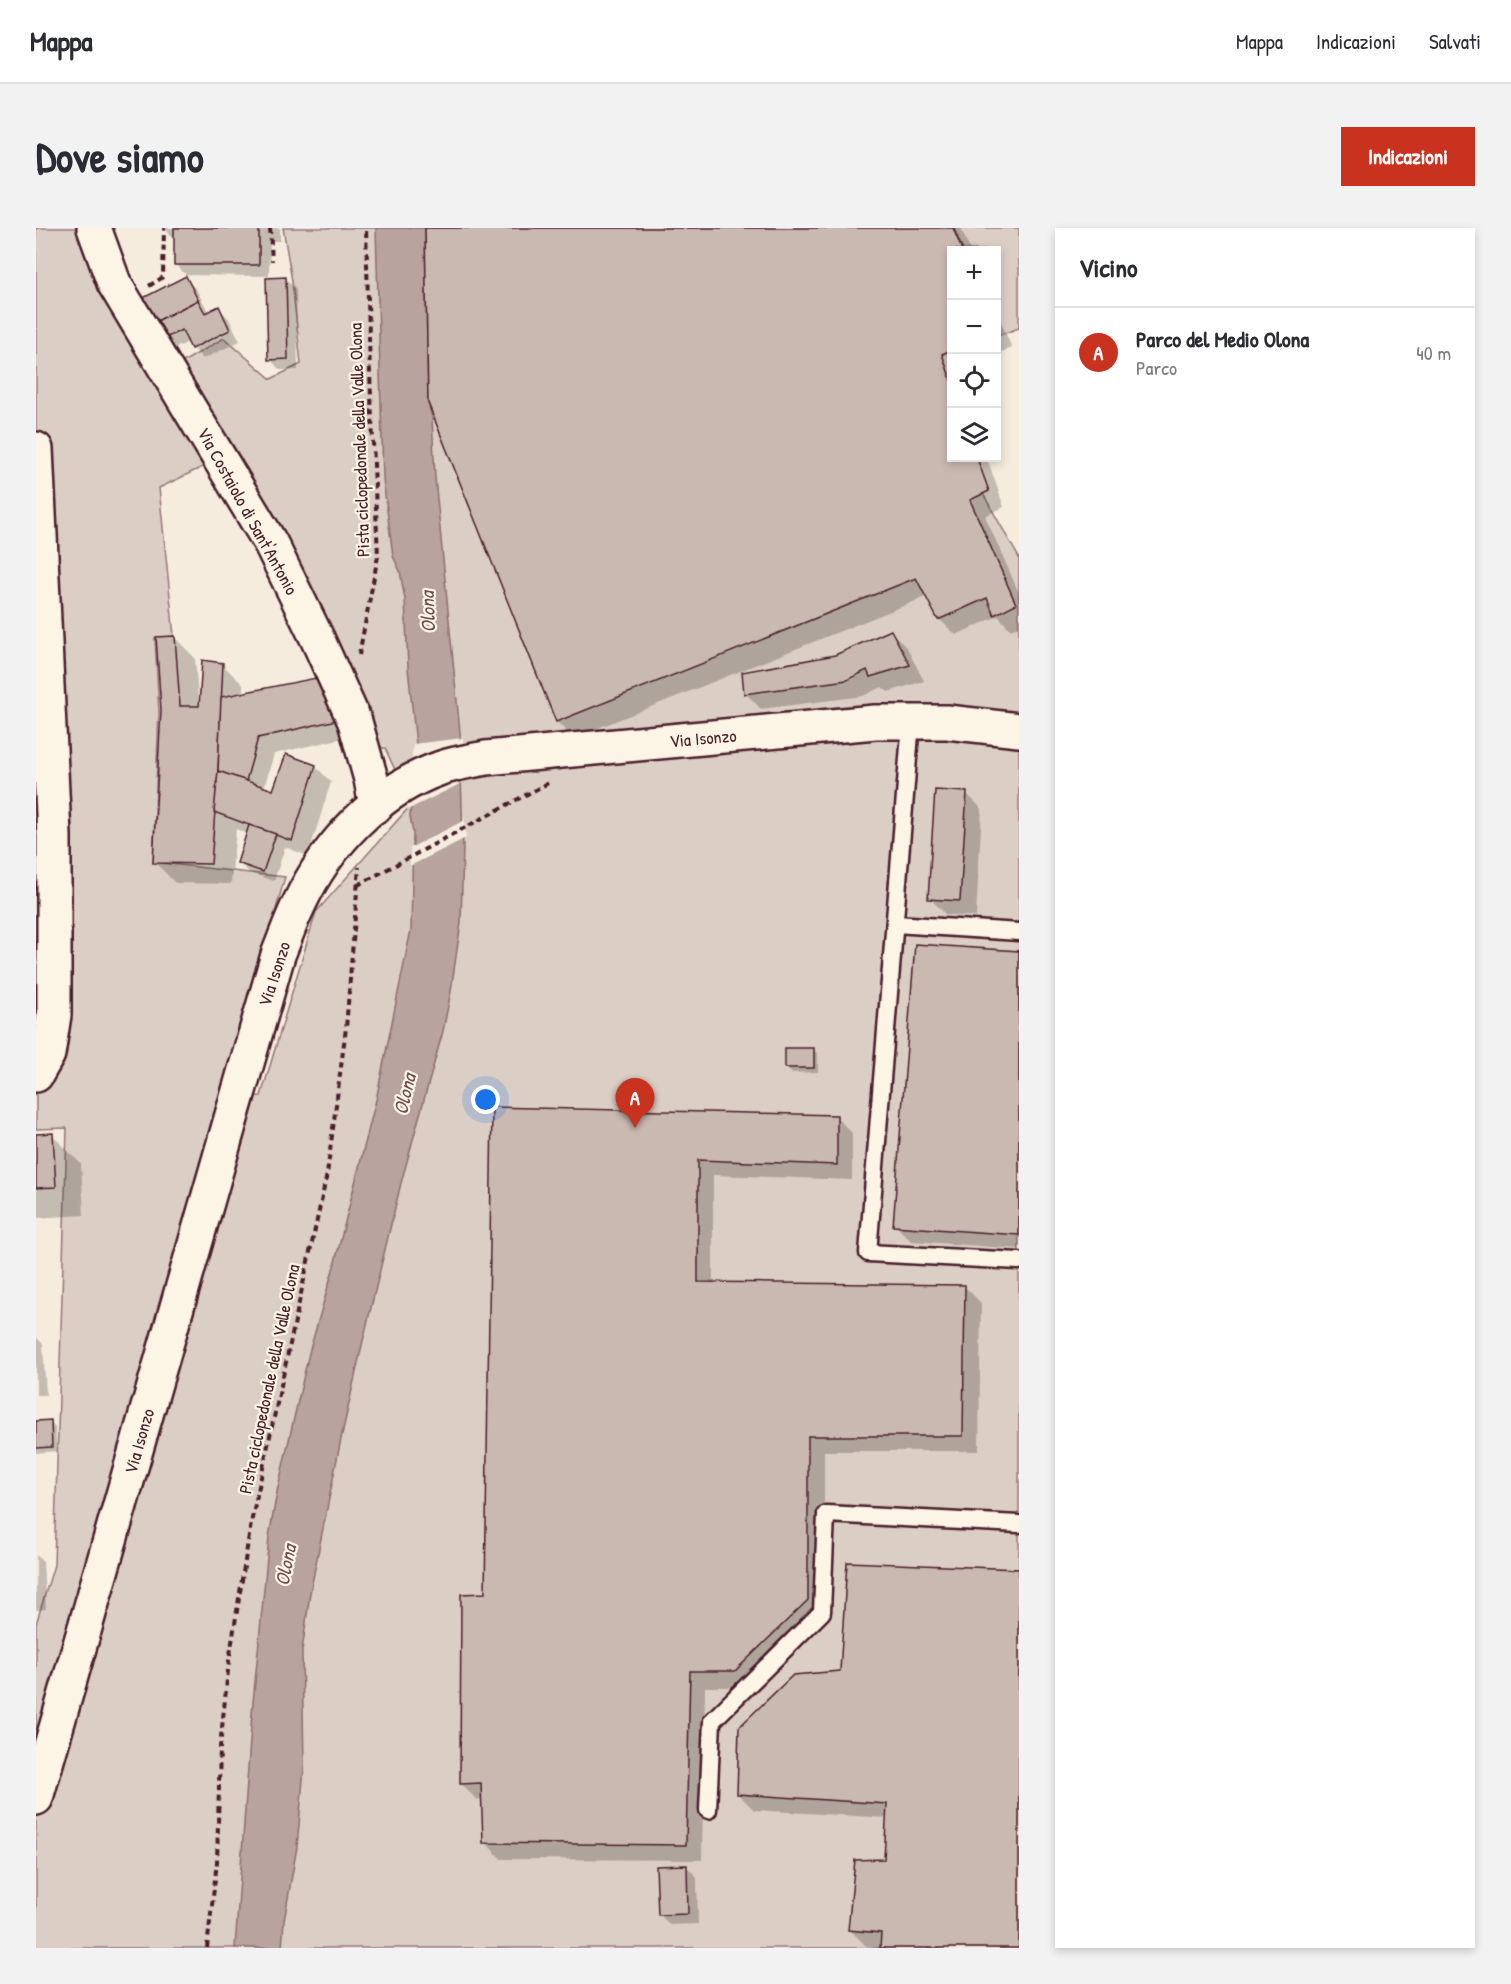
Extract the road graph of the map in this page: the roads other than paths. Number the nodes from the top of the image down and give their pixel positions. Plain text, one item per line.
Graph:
1 (94, 228) edge
2 (36, 449) edge
3 (39, 593) edge
4 (1019, 730) edge
5 (910, 735) junction
6 (379, 803) junction
7 (895, 924) junction
8 (1019, 932) edge
9 (36, 1075) edge
10 (1019, 1261) edge
11 (1019, 1524) edge
12 (36, 1798) edge
13 (708, 1810) dead end

1 - 6 street, Via Costaiolo di Sant'Antonio
2 - 3 street
3 - 9 street
4 - 5 street, Via Isonzo
5 - 6 street, Via Isonzo
5 - 7 lane
6 - 12 street, Via Isonzo
7 - 8 lane
7 - 10 lane
11 - 13 lane

